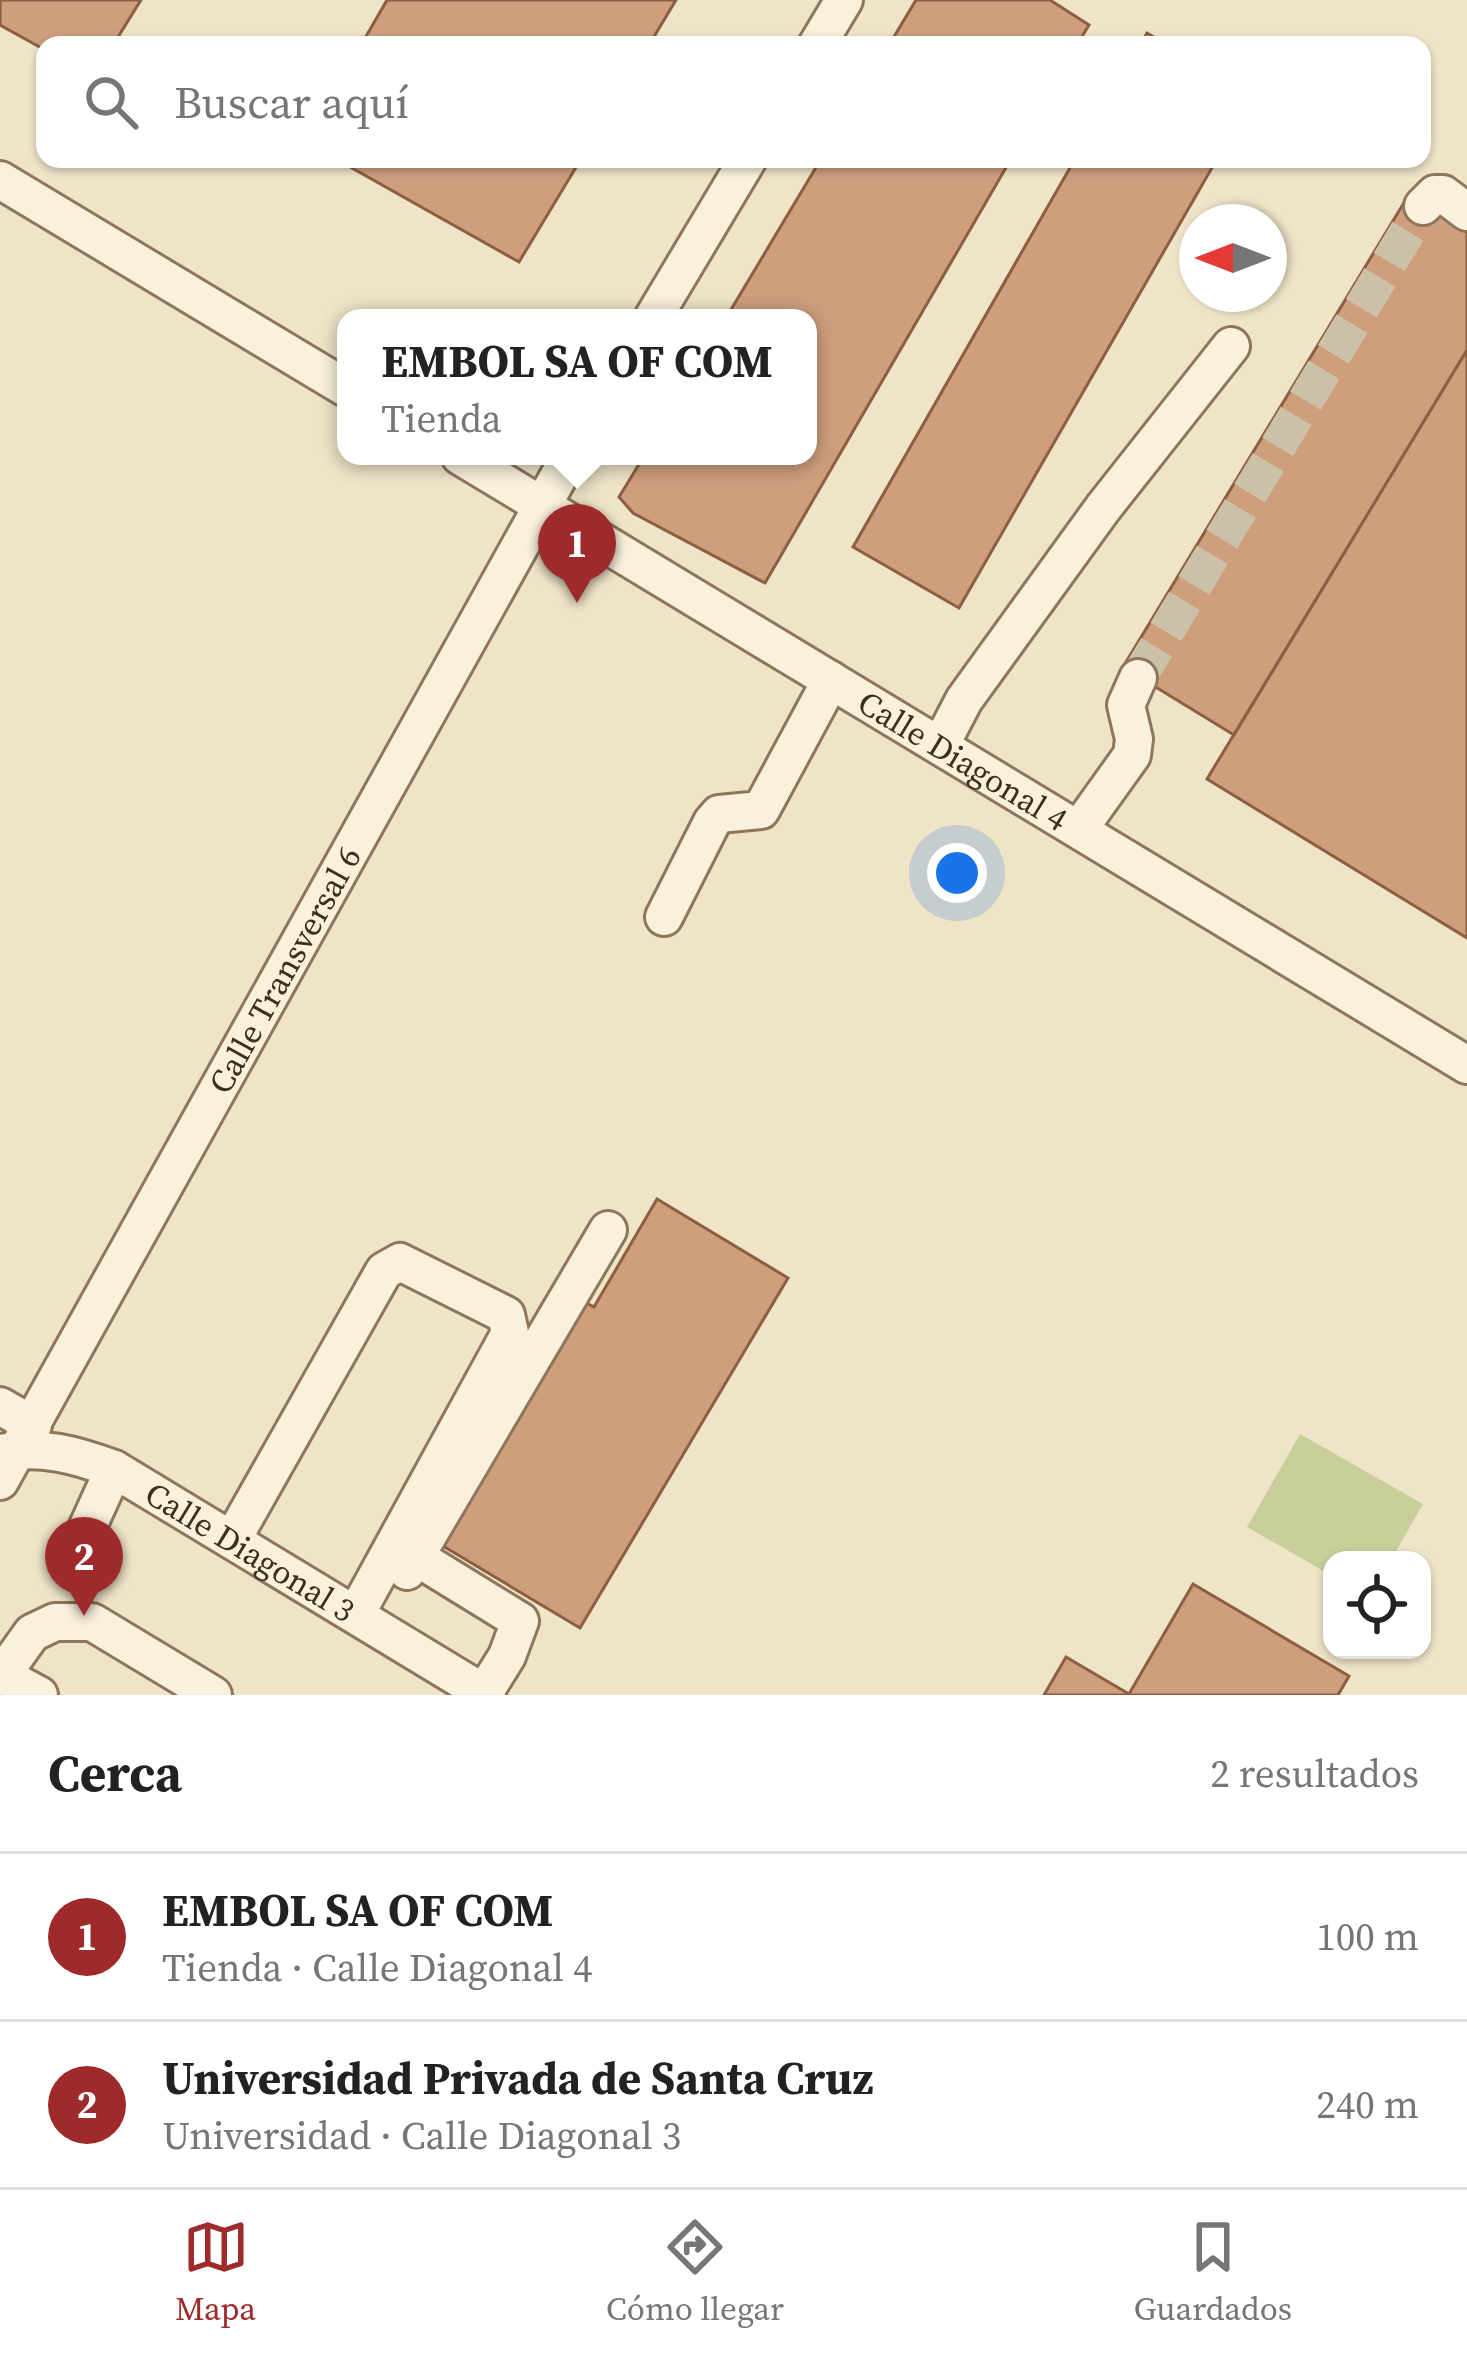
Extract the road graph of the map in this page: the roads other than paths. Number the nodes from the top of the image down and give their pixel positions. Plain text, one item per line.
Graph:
1 (844, 0) edge
2 (822, 36) edge
3 (743, 168) edge
4 (0, 180) edge
5 (1423, 206) dead end
6 (1467, 212) edge
7 (658, 309) edge
8 (1231, 346) dead end
9 (337, 383) edge
10 (474, 465) edge
11 (565, 465) edge
12 (540, 506) junction
13 (1138, 678) tunnel mouth
14 (830, 680) junction
15 (940, 746) junction
16 (1078, 829) junction
17 (664, 917) dead end
18 (1467, 1065) edge
19 (608, 1230) dead end
20 (0, 1406) edge
21 (17, 1442) edge
22 (114, 1469) junction
23 (0, 1481) edge
24 (232, 1540) junction
25 (416, 1557) junction
26 (73, 1559) dead end
27 (365, 1620) junction
28 (1, 1675) edge
29 (485, 1694) edge
30 (39, 1695) edge
31 (213, 1695) edge

1 - 2 street
3 - 7 street
4 - 9 street
5 - 6 street
8 - 15 street
10 - 12 street, Calle Diagonal 4
11 - 12 street, Calle Transversal 6
12 - 14 street, Calle Diagonal 4
12 - 21 street, Calle Transversal 6
13 - 16 street
14 - 15 street, Calle Diagonal 4
14 - 17 street
15 - 16 street, Calle Diagonal 4
16 - 18 street, Calle Diagonal 4
19 - 25 street
20 - 21 street
21 - 22 street, Calle Diagonal 3
21 - 23 street, Calle Transversal 6
22 - 24 street, Calle Diagonal 3
22 - 26 street
24 - 27 street, Calle Diagonal 3
24 - 27 street
25 - 27 street
25 - 29 street
27 - 29 street, Calle Diagonal 3
28 - 30 street
28 - 31 street

